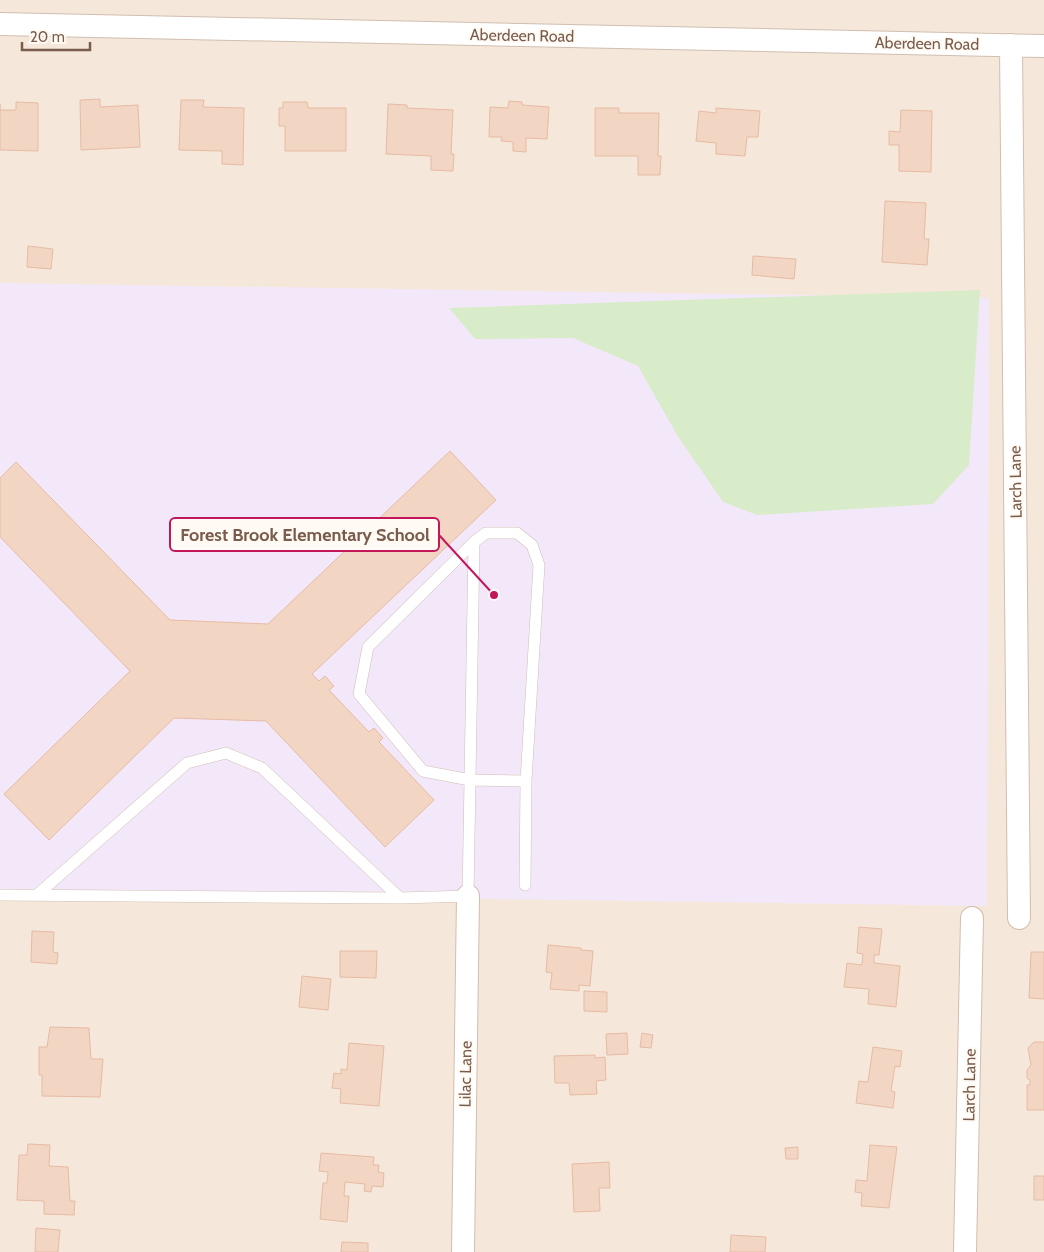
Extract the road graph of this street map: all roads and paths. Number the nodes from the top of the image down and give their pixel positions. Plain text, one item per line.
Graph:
1 (0, 24) edge
2 (1012, 45) junction
3 (1044, 46) edge
4 (474, 542) junction
5 (470, 780) junction
6 (526, 781) junction
7 (525, 885) dead end
8 (38, 894) junction
9 (0, 895) edge
10 (468, 896) junction
11 (400, 898) junction
12 (972, 918) dead end
13 (1019, 918) dead end
14 (463, 1252) edge
15 (965, 1252) edge

1 - 2 street, Aberdeen Road
2 - 3 street, Aberdeen Road
2 - 13 street, Larch Lane
4 - 5 lane
4 - 5 lane
4 - 6 lane
5 - 6 lane
5 - 10 lane
6 - 7 lane
8 - 9 lane
8 - 11 lane
8 - 11 lane
10 - 11 lane
10 - 14 street, Lilac Lane
12 - 15 street, Larch Lane

